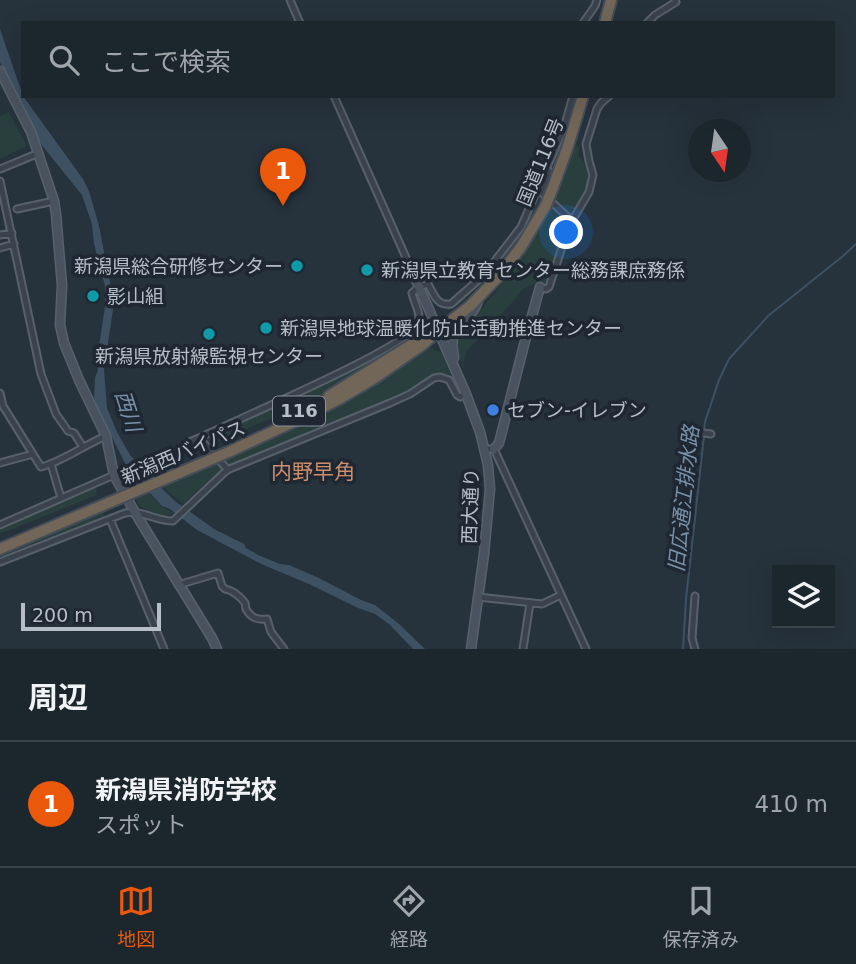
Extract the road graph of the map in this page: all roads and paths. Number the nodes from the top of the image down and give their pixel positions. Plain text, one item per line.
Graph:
1 (290, 0) edge
2 (597, 0) edge
3 (611, 0) edge
4 (675, 0) edge
5 (299, 21) edge
6 (584, 21) edge
7 (606, 21) edge
8 (649, 21) edge
9 (0, 71) edge
10 (335, 98) edge
11 (572, 98) edge
12 (582, 98) edge
13 (607, 98) edge
14 (38, 153) junction
15 (548, 164) junction
16 (0, 169) edge
17 (0, 181) edge
18 (54, 201) junction
19 (18, 209) dead end
20 (572, 222) junction
21 (12, 233) junction
22 (0, 235) edge
23 (14, 244) junction
24 (0, 248) edge
25 (417, 284) junction
26 (540, 287) joint
27 (480, 297) junction
28 (439, 330) junction
29 (453, 365) junction
30 (0, 393) edge
31 (466, 394) junction
32 (695, 432) dead end
33 (711, 433) dead end
34 (106, 436) junction
35 (199, 438) junction
36 (187, 443) dead end
37 (83, 447) junction
38 (489, 449) junction
39 (33, 454) junction
40 (0, 463) edge
41 (51, 464) junction
42 (228, 470) junction
43 (114, 475) junction
44 (61, 498) junction
45 (93, 506) junction
46 (134, 512) junction
47 (110, 519) junction
48 (0, 525) edge
49 (0, 541) edge
50 (0, 548) edge
51 (0, 562) edge
52 (178, 585) junction
53 (561, 596) junction
54 (695, 596) dead end
55 (478, 597) junction
56 (530, 603) junction
57 (164, 649) edge
58 (217, 649) edge
59 (284, 649) edge
60 (471, 649) edge
61 (523, 649) edge
62 (586, 649) edge
63 (695, 649) edge

1 - 5 street
2 - 6 street
3 - 7 highway
4 - 8 street
9 - 14 street
10 - 25 street
11 - 15 street
12 - 27 highway, 国道116号 / 116, bridge
13 - 20 street
14 - 16 street
14 - 18 street
15 - 20 street
15 - 25 street
17 - 21 street
18 - 19 street
18 - 34 street
20 - 26 street
21 - 22 street
21 - 23 street
23 - 24 street
23 - 37 street
25 - 28 street, 西大通り
25 - 35 street
26 - 38 street
27 - 28 highway, 国道116号 / 116
27 - 29 street
28 - 29 street, 西大通り
28 - 45 highway, 新潟西バイパス / 116
29 - 31 street, 西大通り
30 - 39 street
31 - 38 street, 西大通り
31 - 42 street
32 - 33 street
34 - 37 street
34 - 43 street
35 - 36 street
35 - 42 street
37 - 41 street
38 - 53 street
38 - 55 street, 西大通り
39 - 40 street
39 - 41 street
41 - 44 street
42 - 46 street
43 - 44 street
43 - 46 street
44 - 48 street
45 - 49 highway, 新潟西バイパス / 116
45 - 50 highway, 新潟西バイパス / 116
46 - 47 street
46 - 52 street
47 - 51 street
47 - 57 street
52 - 58 street
52 - 59 street
53 - 56 street
53 - 62 street
54 - 63 street
55 - 56 street
55 - 60 street, 西大通り
56 - 61 street

